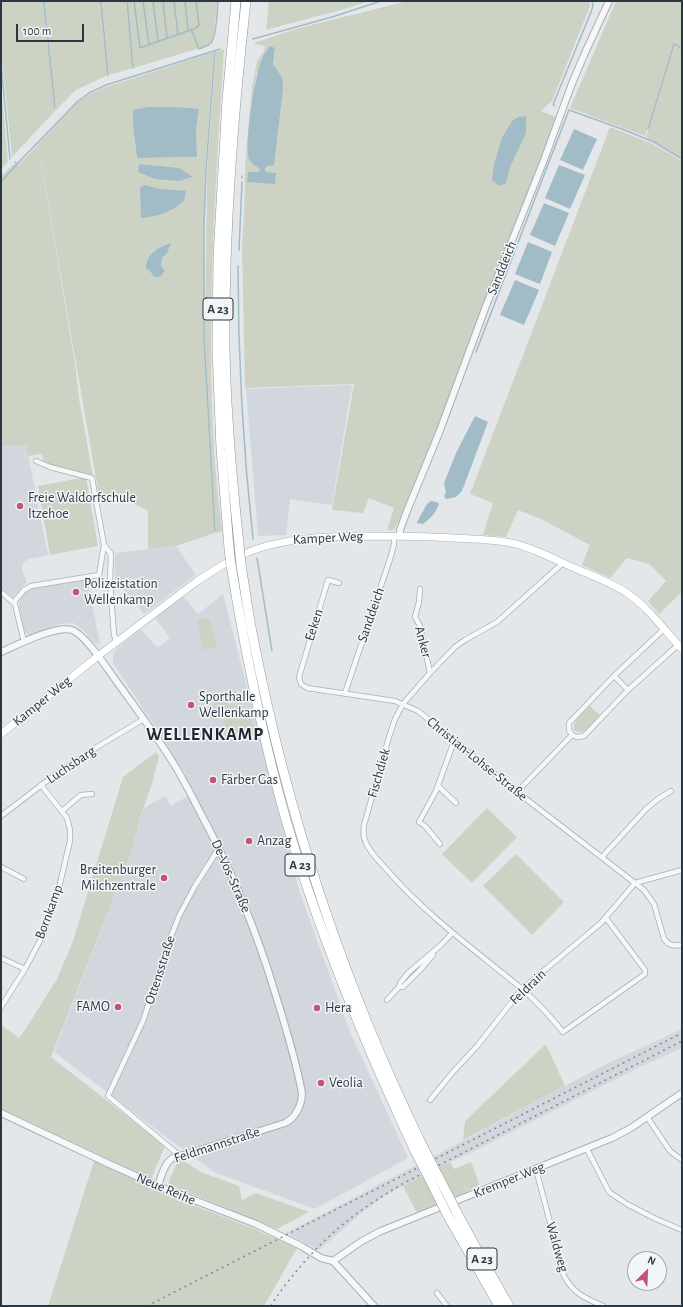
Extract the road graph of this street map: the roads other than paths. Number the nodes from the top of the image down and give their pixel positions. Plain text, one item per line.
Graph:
1 (236, 1) edge
2 (246, 1) edge
3 (609, 1) edge
4 (36, 462) dead end
5 (397, 536) junction
6 (104, 544) junction
7 (563, 563) junction
8 (339, 583) dead end
9 (420, 589) dead end
10 (1, 592) edge
11 (14, 602) junction
12 (664, 629) junction
13 (24, 642) junction
14 (118, 642) junction
15 (680, 647) edge
16 (1, 652) edge
17 (98, 656) junction
18 (430, 672) junction
19 (614, 676) junction
20 (300, 682) joint
21 (628, 690) junction
22 (345, 693) junction
23 (403, 704) junction
24 (144, 719) junction
25 (1, 734) edge
26 (572, 735) junction
27 (454, 741) junction
28 (41, 785) junction
29 (438, 786) junction
30 (517, 792) junction
31 (671, 792) dead end
32 (92, 794) dead end
33 (456, 803) dead end
34 (62, 811) junction
35 (1, 816) edge
36 (440, 844) dead end
37 (220, 848) junction
38 (602, 857) junction
39 (1, 867) edge
40 (682, 870) edge
41 (24, 880) dead end
42 (635, 883) junction
43 (606, 918) junction
44 (452, 933) junction
45 (682, 945) edge
46 (1, 958) edge
47 (25, 969) junction
48 (522, 989) junction
49 (387, 1000) dead end
50 (1, 1007) edge
51 (682, 1093) edge
52 (430, 1100) dead end
53 (1, 1113) edge
54 (647, 1117) junction
55 (290, 1119) joint
56 (419, 1149) junction
57 (587, 1149) junction
58 (179, 1155) junction
59 (682, 1160) edge
60 (536, 1169) junction
61 (158, 1186) junction
62 (452, 1212) junction
63 (682, 1230) edge
64 (333, 1261) junction
65 (436, 1292) dead end
66 (374, 1306) edge
67 (447, 1306) edge
68 (499, 1306) edge
69 (509, 1306) edge
70 (602, 1306) edge

1 - 56 highway, A 23, bridge
2 - 56 highway, A 23, bridge
3 - 5 street, Sanddeich
4 - 6 street
5 - 7 main road, Kamper Weg
5 - 14 main road, Kamper Weg
5 - 22 street, Sanddeich
6 - 11 street
6 - 14 street
7 - 12 main road, Kamper Weg
7 - 18 street, Fischdiek
8 - 20 street, Eeken
9 - 18 street, Anker
10 - 11 street
11 - 13 street
12 - 15 main road, Kamper Weg
12 - 19 street
13 - 16 street, De-Vos-Straße
13 - 17 street, De-Vos-Straße
14 - 17 main road, Kamper Weg
15 - 21 street
17 - 24 street, De-Vos-Straße
17 - 25 main road, Kamper Weg
18 - 23 street, Fischdiek
19 - 21 street
19 - 26 street
20 - 22 street, Christian-Lohse-Straße
21 - 26 street
22 - 23 street, Christian-Lohse-Straße
23 - 27 street, Christian-Lohse-Straße
23 - 44 street, Fischdiek
24 - 28 street, Luchsbarg
24 - 37 street, De-Vos-Straße
26 - 30 street
27 - 29 street
27 - 30 street, Christian-Lohse-Straße
28 - 34 street, Bornkamp
28 - 35 street, Luchsbarg
29 - 33 street
29 - 36 street
30 - 38 street, Christian-Lohse-Straße
31 - 38 street
32 - 34 street
34 - 47 street, Bornkamp
37 - 55 street, De-Vos-Straße
37 - 58 street, Ottensstraße
38 - 42 street, Christian-Lohse-Straße
39 - 41 street
40 - 42 street
42 - 43 street, Feldrain
42 - 45 street, Christian-Lohse-Straße
43 - 48 street, Feldrain
43 - 48 street, Fischdiek
44 - 48 street, Fischdiek
44 - 49 street
46 - 47 street
47 - 50 street, Bornkamp
48 - 52 street, Feldrain
51 - 54 street, Kremper Weg
53 - 61 street, Neue Reihe
54 - 57 street, Kremper Weg
54 - 59 street
55 - 58 street, Feldmannstraße
56 - 62 highway, A 23, bridge
57 - 60 street, Kremper Weg
57 - 63 street
58 - 61 street, Feldmannstraße
60 - 64 street, Kremper Weg
60 - 70 street, Waldweg
61 - 64 street, Neue Reihe
62 - 68 highway, A 23
62 - 69 highway, A 23
64 - 66 street
65 - 67 street

